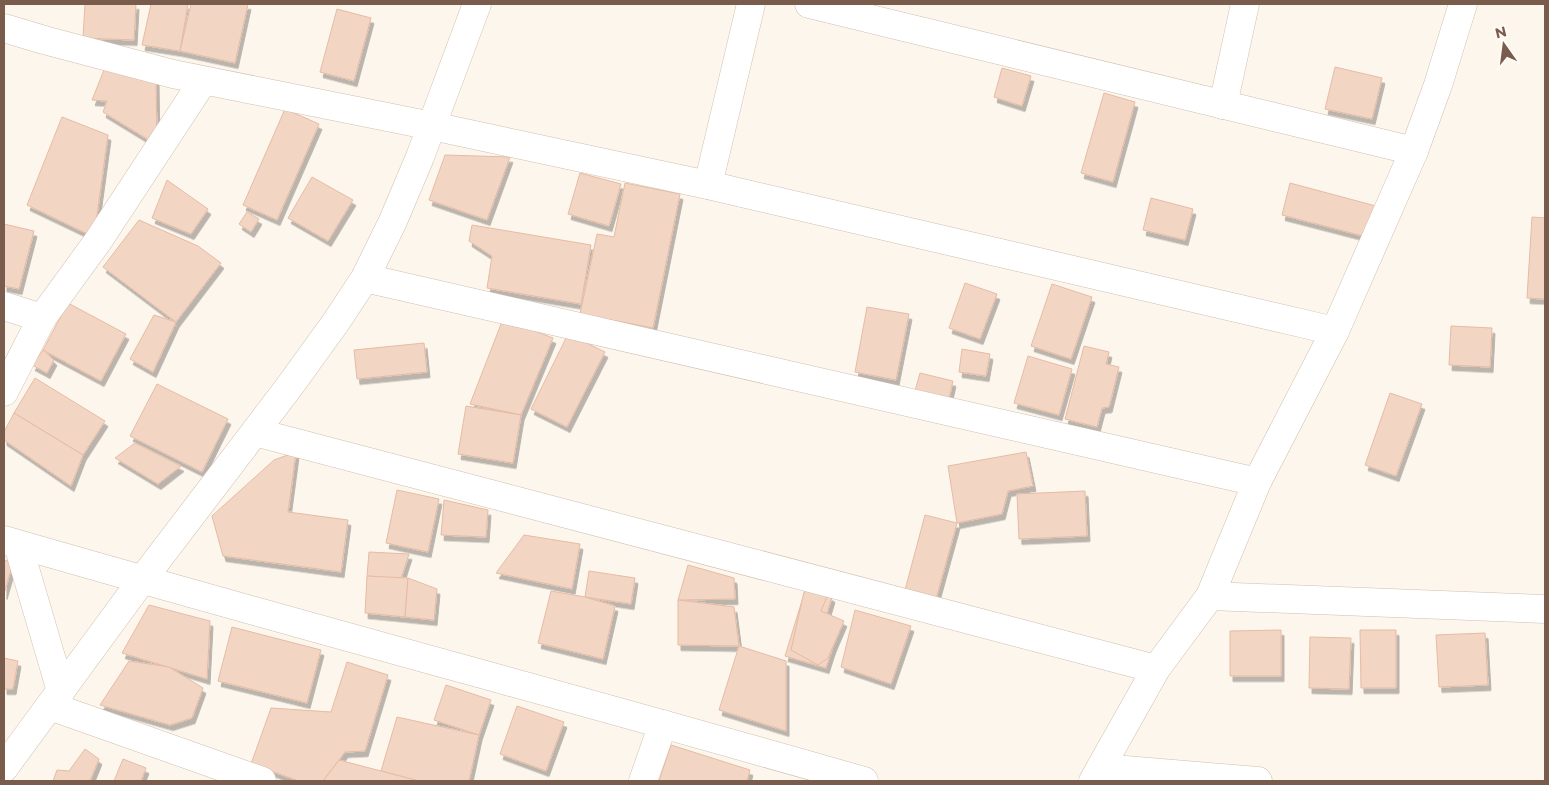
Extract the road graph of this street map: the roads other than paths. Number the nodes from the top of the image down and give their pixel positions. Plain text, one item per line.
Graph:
1 (477, 4) edge
2 (751, 4) edge
3 (809, 4) edge
4 (1245, 4) edge
5 (1463, 4) edge
6 (4, 28) edge
7 (203, 81) junction
8 (1223, 105) junction
9 (432, 126) junction
10 (1414, 151) junction
11 (708, 185) junction
12 (365, 278) junction
13 (4, 306) edge
14 (42, 318) junction
15 (1335, 331) junction
16 (4, 392) edge
17 (255, 432) junction
18 (1257, 482) junction
19 (11, 543) edge
20 (142, 580) junction
21 (1210, 596) junction
22 (1545, 609) edge
23 (1156, 669) junction
24 (55, 698) junction
25 (662, 724) junction
26 (4, 768) edge
27 (1097, 775) edge
28 (262, 781) edge
29 (643, 781) edge
30 (864, 781) edge
31 (1258, 781) edge

1 - 9 street
2 - 11 street
3 - 8 street
4 - 8 street
5 - 10 street
6 - 7 street
7 - 9 street
7 - 14 street
8 - 10 street
9 - 11 street
9 - 12 street
10 - 15 street
11 - 15 street
12 - 17 street
12 - 18 street
13 - 14 street
14 - 16 street
15 - 18 street
17 - 20 street
17 - 23 street
18 - 21 street
19 - 20 street
19 - 24 street
20 - 24 street
20 - 25 street
21 - 22 street
21 - 23 street
23 - 27 street
24 - 26 street
24 - 28 street
25 - 29 street
25 - 30 street
27 - 31 street

